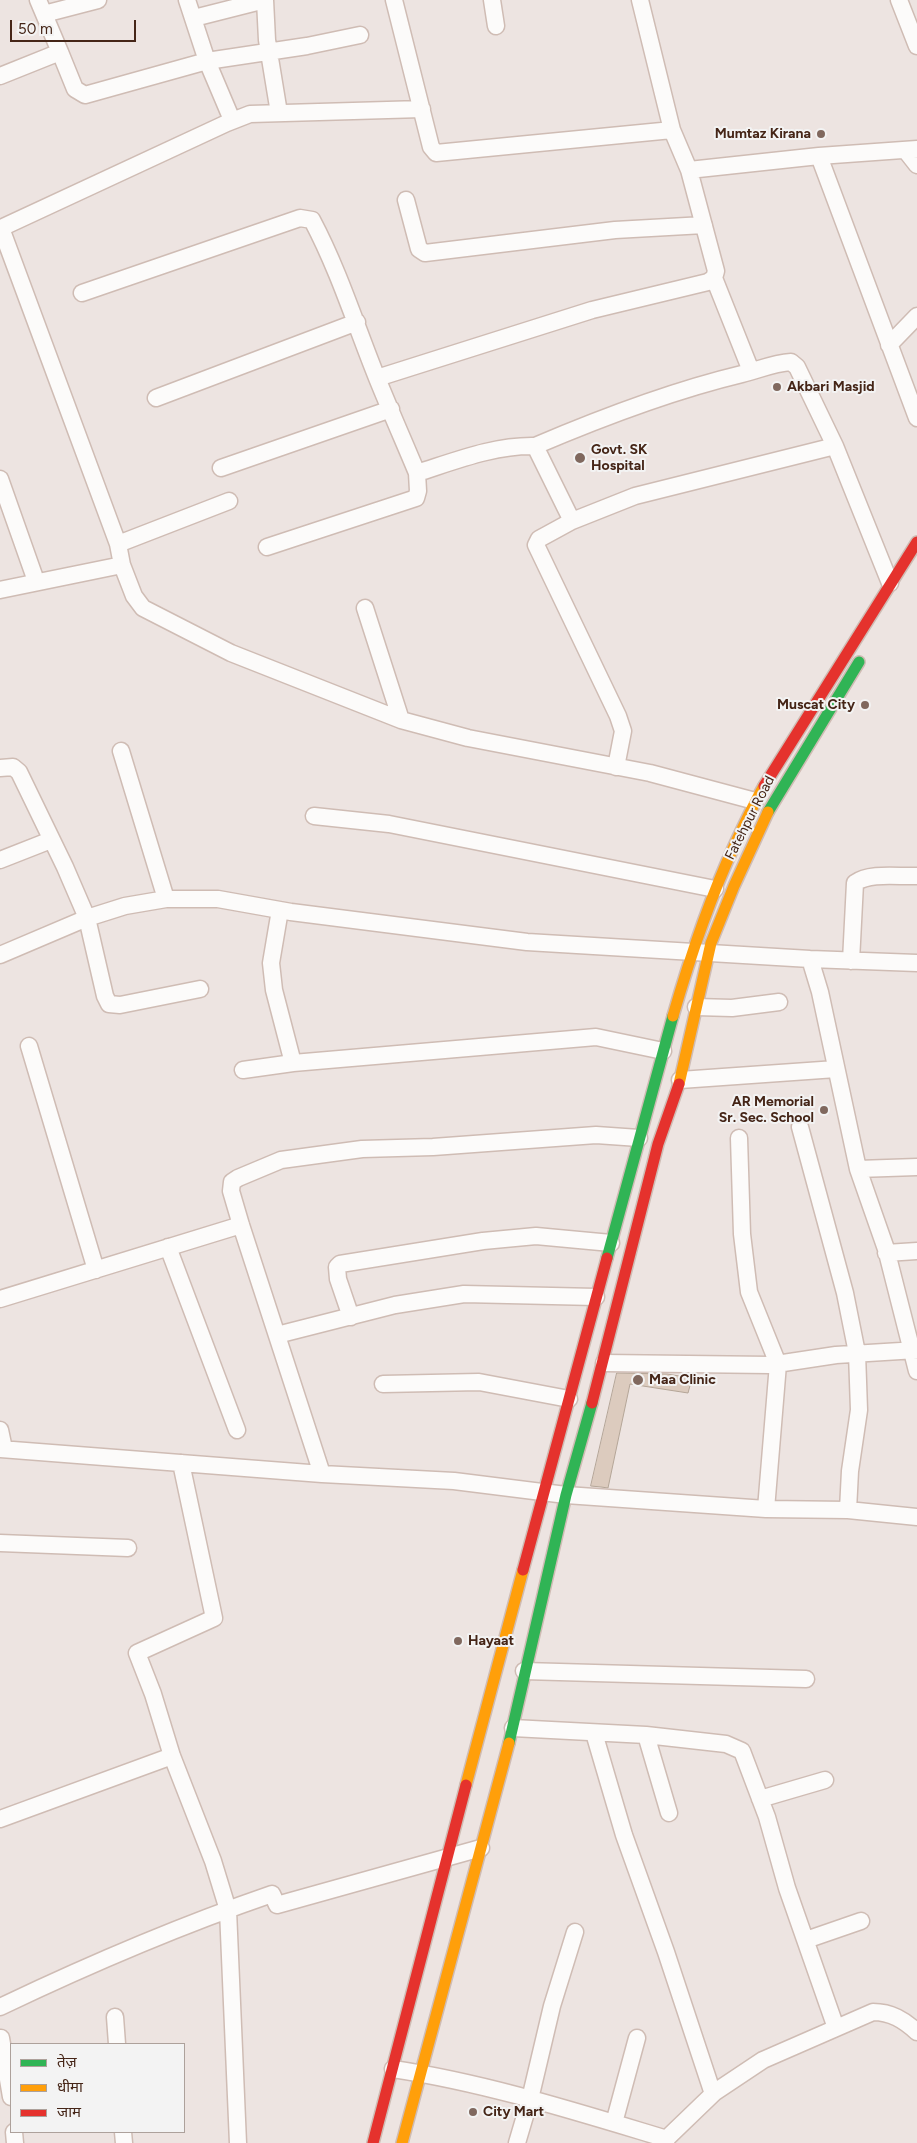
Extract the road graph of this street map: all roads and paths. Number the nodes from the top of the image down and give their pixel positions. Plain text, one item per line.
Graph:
1 (98, 0) edge
2 (187, 0) edge
3 (265, 0) edge
4 (394, 0) edge
5 (492, 0) edge
6 (640, 0) edge
7 (899, 0) edge
8 (41, 7) edge
9 (194, 18) junction
10 (496, 26) dead end
11 (360, 35) dead end
12 (917, 46) edge
13 (269, 50) junction
14 (60, 52) junction
15 (207, 60) junction
16 (0, 76) edge
17 (422, 109) junction
18 (279, 113) junction
19 (232, 120) junction
20 (672, 130) junction
21 (912, 150) edge
22 (819, 156) junction
23 (917, 165) edge
24 (688, 170) junction
25 (406, 200) dead end
26 (704, 225) junction
27 (0, 227) edge
28 (714, 278) junction
29 (82, 293) dead end
30 (917, 316) edge
31 (357, 322) junction
32 (889, 344) junction
33 (752, 372) junction
34 (377, 378) junction
35 (156, 398) dead end
36 (391, 409) junction
37 (917, 418) edge
38 (535, 446) junction
39 (835, 446) junction
40 (221, 468) dead end
41 (417, 473) junction
42 (0, 479) edge
43 (230, 501) dead end
44 (572, 521) junction
45 (917, 542) edge
46 (118, 544) junction
47 (267, 547) dead end
48 (122, 564) junction
49 (36, 581) junction
50 (890, 583) junction
51 (0, 590) edge
52 (365, 608) dead end
53 (864, 655) dead end
54 (400, 720) junction
55 (121, 751) dead end
56 (616, 767) junction
57 (0, 768) edge
58 (755, 801) junction
59 (314, 816) dead end
60 (52, 840) junction
61 (0, 860) edge
62 (917, 876) edge
63 (715, 888) junction
64 (166, 899) junction
65 (280, 910) junction
66 (87, 918) junction
67 (700, 952) junction
68 (0, 955) edge
69 (810, 959) junction
70 (851, 961) junction
71 (917, 963) edge
72 (200, 990) dead end
73 (779, 1002) dead end
74 (696, 1007) junction
75 (29, 1046) dead end
76 (663, 1051) junction
77 (293, 1063) junction
78 (836, 1069) junction
79 (243, 1070) dead end
80 (680, 1080) junction
81 (800, 1127) dead end
82 (639, 1138) junction
83 (739, 1138) dead end
84 (917, 1167) edge
85 (858, 1169) junction
86 (241, 1225) junction
87 (611, 1243) junction
88 (168, 1247) junction
89 (917, 1251) edge
90 (886, 1253) junction
91 (96, 1270) junction
92 (596, 1297) junction
93 (0, 1299) edge
94 (351, 1317) junction
95 (277, 1336) junction
96 (914, 1350) edge
97 (858, 1353) junction
98 (604, 1363) junction
99 (778, 1364) junction
100 (917, 1371) edge
101 (384, 1384) dead end
102 (569, 1399) junction
103 (0, 1430) edge
104 (237, 1430) dead end
105 (2, 1449) edge
106 (180, 1463) junction
107 (322, 1474) junction
108 (543, 1492) junction
109 (566, 1495) junction
110 (766, 1509) junction
111 (848, 1510) junction
112 (917, 1516) edge
113 (0, 1543) edge
114 (128, 1548) dead end
115 (524, 1671) junction
116 (806, 1680) dead end
117 (513, 1728) junction
118 (594, 1733) junction
119 (646, 1735) junction
120 (172, 1756) junction
121 (825, 1780) dead end
122 (760, 1799) junction
123 (668, 1813) dead end
124 (0, 1819) edge
125 (481, 1848) junction
126 (448, 1857) junction
127 (228, 1910) junction
128 (861, 1921) dead end
129 (575, 1932) dead end
130 (806, 1940) junction
131 (0, 2007) edge
132 (115, 2017) dead end
133 (836, 2028) junction
134 (917, 2032) edge
135 (1, 2038) dead end
136 (637, 2038) dead end
137 (117, 2043) edge
138 (393, 2069) junction
139 (420, 2073) junction
140 (10, 2091) edge
141 (714, 2094) junction
142 (530, 2099) junction
143 (614, 2123) junction
144 (665, 2141) edge
145 (238, 2143) edge
146 (373, 2143) edge
147 (402, 2143) edge
148 (517, 2143) edge

1 - 8 street
2 - 9 street
3 - 9 street
3 - 13 street
4 - 17 street
5 - 10 street
6 - 20 street
7 - 12 street
8 - 14 street
9 - 15 street
11 - 13 street
13 - 15 street
13 - 18 street
14 - 15 street
14 - 16 street
15 - 19 street
17 - 18 street
17 - 20 street
18 - 19 street
19 - 27 street
20 - 24 street
21 - 22 street
21 - 23 street
22 - 24 street
22 - 32 street
24 - 26 street
25 - 26 street
26 - 28 street
27 - 46 street
28 - 33 street
28 - 34 street
29 - 31 street
30 - 32 street
31 - 34 street
31 - 35 street
32 - 37 street
33 - 38 street
33 - 39 street
34 - 36 street
36 - 40 street
36 - 41 street
38 - 41 street
38 - 44 street
39 - 44 street
39 - 50 street
41 - 47 street
42 - 49 street
43 - 46 street
44 - 56 street
45 - 50 street
46 - 48 street
48 - 49 street
48 - 54 street
49 - 51 street
50 - 58 street
52 - 54 street
53 - 67 street, Fatehpur Road
54 - 56 street
55 - 64 street
56 - 58 street
57 - 60 street
58 - 63 street
59 - 63 street
60 - 61 street
60 - 66 street
62 - 70 street
63 - 67 street
64 - 65 street
64 - 66 street
65 - 67 street
65 - 77 street
66 - 68 street
66 - 72 street
67 - 69 street
67 - 74 street, Fatehpur Road
67 - 76 street
69 - 70 street
69 - 78 street
70 - 71 street
73 - 74 street
74 - 80 street, Fatehpur Road
75 - 91 street
76 - 77 street
76 - 82 street
77 - 79 street
78 - 80 street
78 - 85 street
80 - 98 street, Fatehpur Road
81 - 97 street
82 - 86 street
82 - 87 street
83 - 99 street
84 - 85 street
85 - 90 street
86 - 88 street
86 - 95 street
87 - 92 street
87 - 94 street
88 - 91 street
88 - 104 street
89 - 90 street
90 - 96 street
91 - 93 street
92 - 94 street
92 - 102 street
94 - 95 street
95 - 107 street
96 - 97 street
96 - 100 street
97 - 99 street
97 - 111 street
98 - 99 street
98 - 109 street, Fatehpur Road
99 - 110 street
101 - 102 street
102 - 108 street
103 - 105 street
105 - 106 street
106 - 107 street
106 - 120 street
107 - 108 street
108 - 109 street
108 - 126 street
109 - 110 street
109 - 115 street, Fatehpur Road
110 - 111 street
111 - 112 street
113 - 114 street
115 - 116 street
115 - 117 street, Fatehpur Road
117 - 118 street
117 - 125 street, Fatehpur Road
118 - 119 street
118 - 141 street
119 - 122 street
119 - 123 street
120 - 124 street
120 - 127 street
121 - 122 street
122 - 130 street
125 - 126 street
125 - 139 street, Fatehpur Road
126 - 127 street
126 - 138 street
127 - 131 street
127 - 145 street
128 - 130 street
129 - 142 street
130 - 133 street
132 - 137 street
133 - 134 street
133 - 141 street
135 - 140 street
136 - 143 street
138 - 139 street
138 - 146 street
139 - 142 street
139 - 147 street, Fatehpur Road
141 - 144 street
142 - 143 street
142 - 148 street
143 - 144 street

